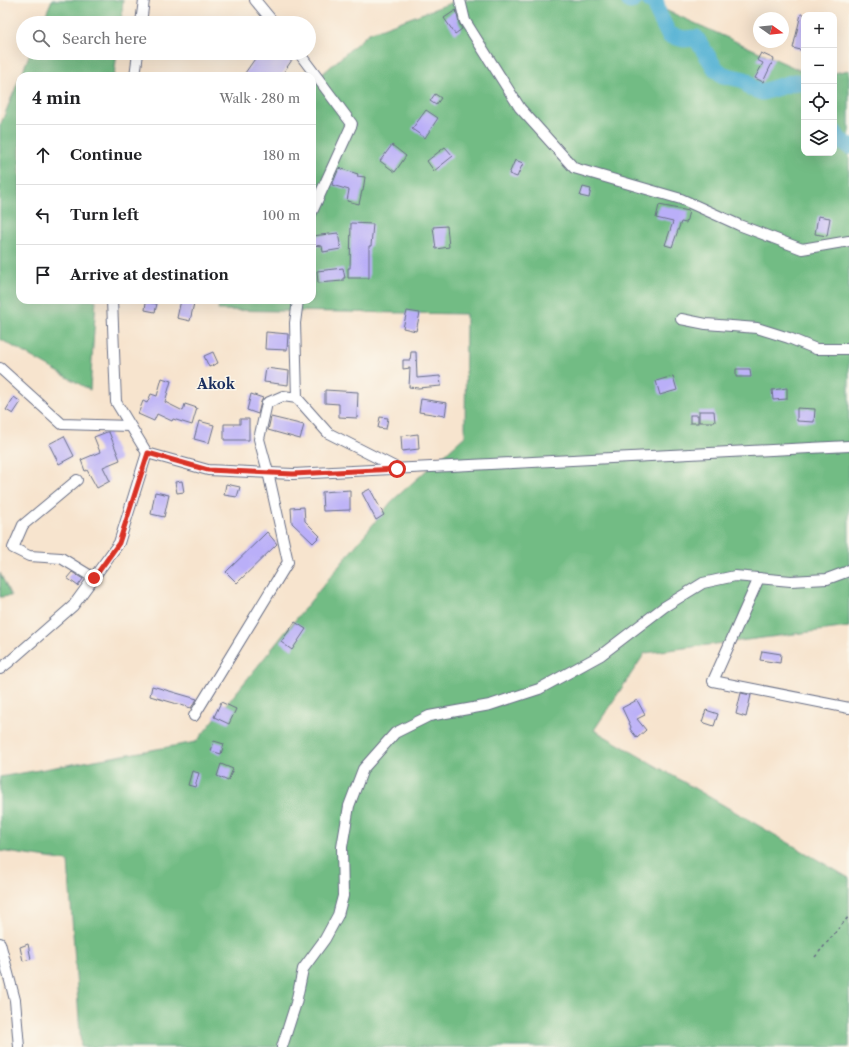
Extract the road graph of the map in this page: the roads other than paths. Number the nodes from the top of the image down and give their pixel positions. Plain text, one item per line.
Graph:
1 (144, 0) edge
2 (255, 0) edge
3 (460, 0) edge
4 (142, 16) edge
5 (268, 16) edge
6 (137, 60) edge
7 (304, 60) edge
8 (136, 72) edge
9 (313, 72) edge
10 (316, 76) edge
11 (316, 203) edge
12 (849, 241) edge
13 (112, 304) edge
14 (298, 304) edge
15 (681, 319) dead end
16 (849, 349) edge
17 (0, 368) edge
18 (298, 398) junction
19 (130, 426) junction
20 (849, 446) edge
21 (148, 453) junction
22 (397, 469) junction
23 (268, 472) junction
24 (78, 480) dead end
25 (849, 570) edge
26 (94, 578) junction
27 (759, 578) junction
28 (0, 668) edge
29 (849, 708) edge
30 (194, 716) dead end
31 (0, 944) edge
32 (19, 1047) edge
33 (282, 1047) edge

1 - 4 street
2 - 5 street
3 - 12 street
6 - 8 street
7 - 9 street
10 - 11 street
13 - 19 street
14 - 18 street
15 - 16 street
17 - 19 street
18 - 22 street
18 - 23 street
19 - 21 street
20 - 22 street
21 - 23 street
21 - 26 street
22 - 23 street
23 - 30 street
24 - 26 street
25 - 27 street
26 - 28 street
27 - 29 street
27 - 33 street
31 - 32 street

